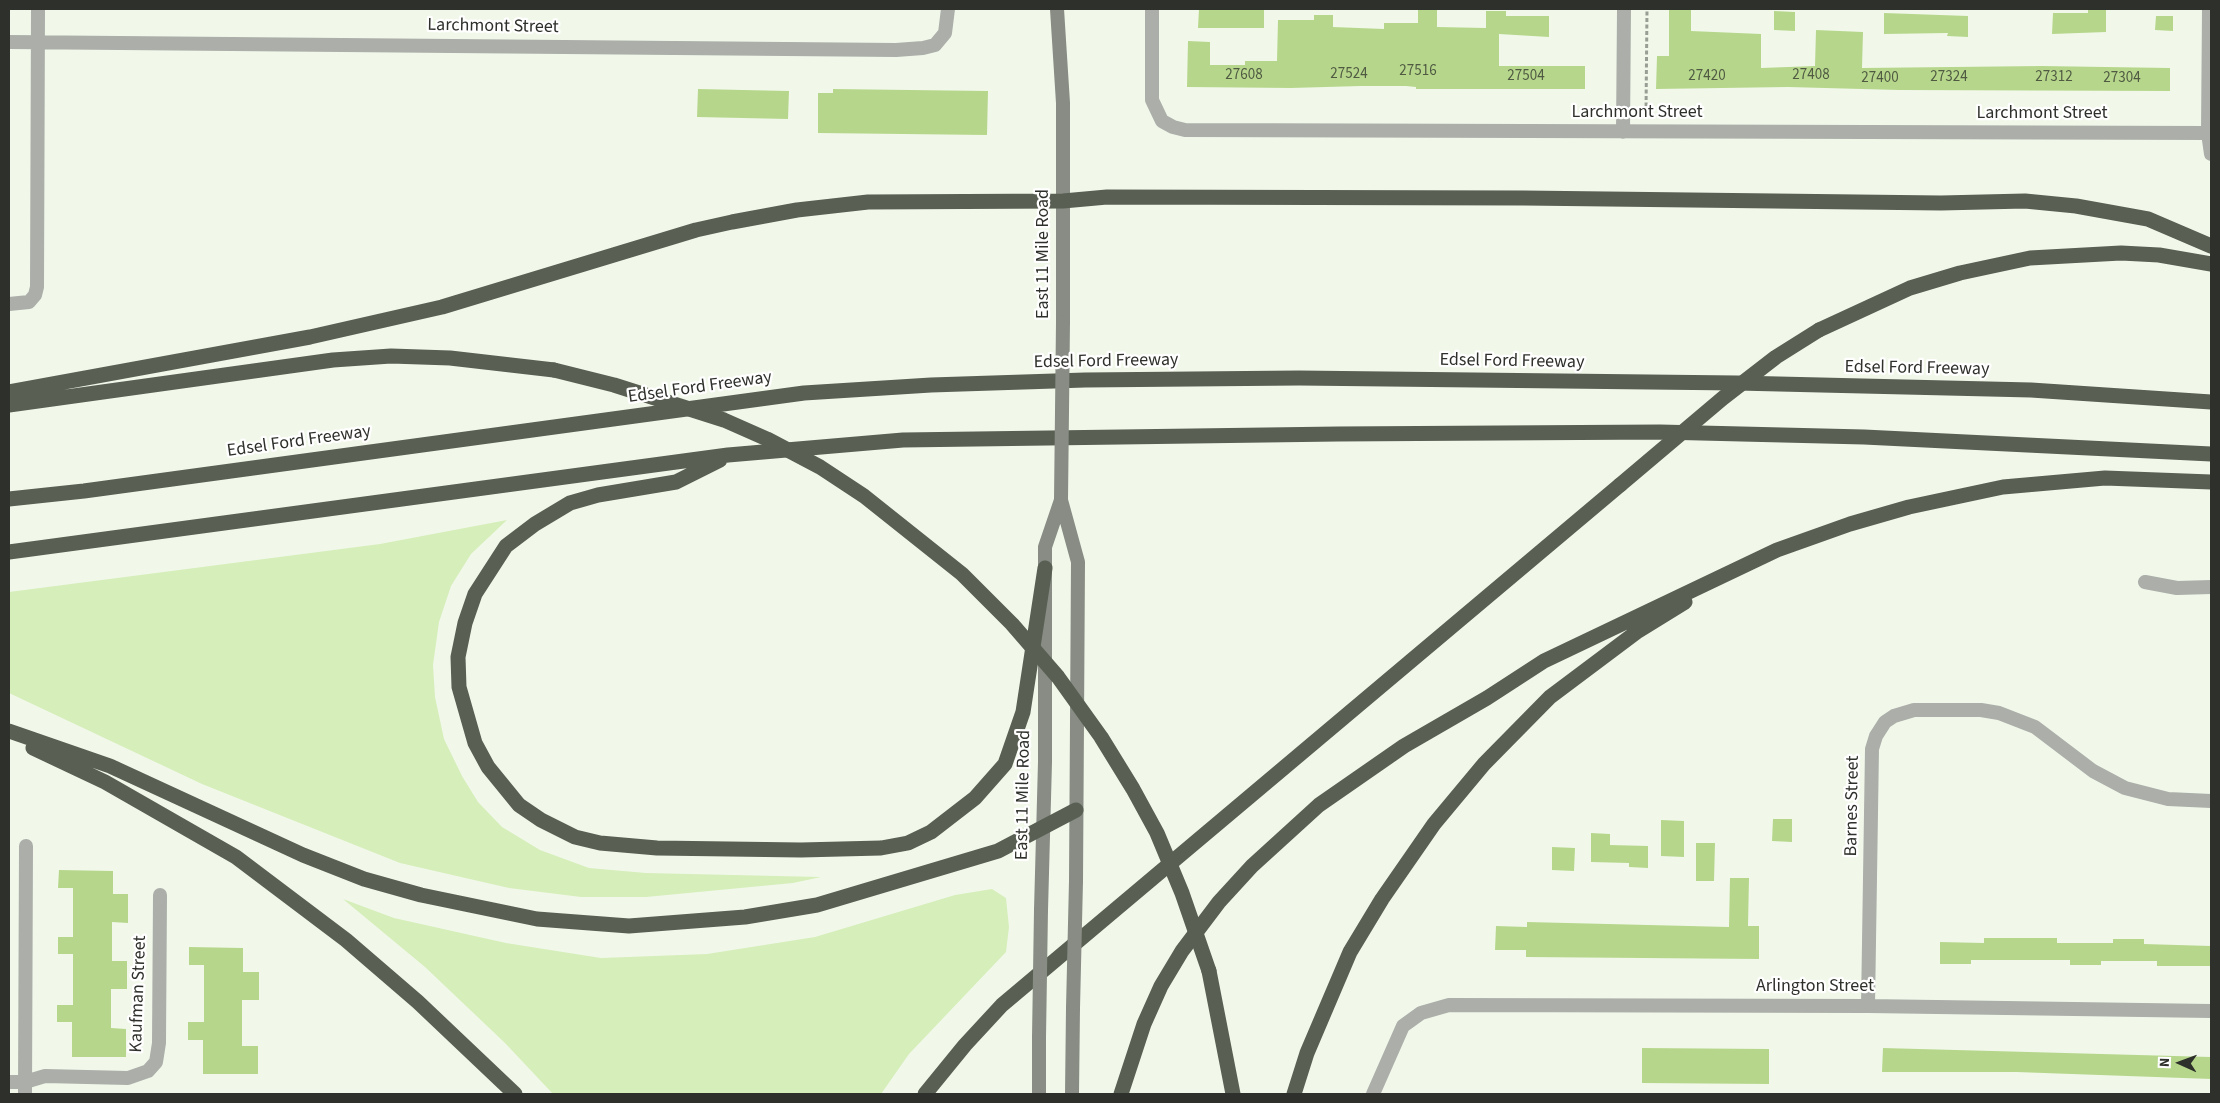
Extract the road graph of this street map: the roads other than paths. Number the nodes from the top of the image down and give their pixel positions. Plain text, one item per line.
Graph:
1 (38, 9) edge
2 (948, 9) edge
3 (1057, 9) edge
4 (1152, 9) edge
5 (1624, 9) edge
6 (2210, 9) edge
7 (9, 42) edge
8 (38, 42) junction
9 (1623, 132) junction
10 (2208, 133) junction
11 (2211, 154) edge
12 (1063, 201) junction
13 (2211, 246) edge
14 (2211, 264) edge
15 (9, 304) edge
16 (9, 392) edge
17 (2211, 402) edge
18 (9, 405) edge
19 (2211, 454) edge
20 (728, 455) junction
21 (2211, 482) edge
22 (9, 498) edge
23 (1061, 500) junction
24 (9, 552) edge
25 (1748, 564) junction
26 (1045, 568) junction
27 (2145, 582) dead end
28 (2211, 587) edge
29 (9, 731) edge
30 (9, 737) edge
31 (2211, 801) edge
32 (1076, 810) junction
33 (1042, 827) junction
34 (26, 846) dead end
35 (160, 895) dead end
36 (1868, 1006) junction
37 (2211, 1012) edge
38 (9, 1082) edge
39 (25, 1088) edge
40 (515, 1094) edge
41 (925, 1094) edge
42 (1039, 1094) edge
43 (1072, 1094) edge
44 (1121, 1094) edge
45 (1233, 1094) edge
46 (1294, 1094) edge
47 (1374, 1094) edge

1 - 8 street
2 - 8 street, Larchmont Street
3 - 12 main road, East 11 Mile Road
4 - 9 street, Larchmont Street
5 - 9 street
6 - 10 street
7 - 8 street, Larchmont Street
8 - 15 street
9 - 10 street, Larchmont Street
10 - 11 street
12 - 13 highway
12 - 16 highway
12 - 23 main road, East 11 Mile Road, bridge
14 - 41 highway, bridge
17 - 22 highway, Edsel Ford Freeway
18 - 45 highway, bridge
19 - 20 highway
20 - 24 highway
20 - 26 highway
21 - 25 highway
23 - 26 main road, East 11 Mile Road
23 - 32 main road, East 11 Mile Road
25 - 44 highway
25 - 46 highway
26 - 33 main road, East 11 Mile Road
27 - 28 street
29 - 33 highway
30 - 40 highway
31 - 36 street, Barnes Street
32 - 33 highway
32 - 43 main road, East 11 Mile Road, bridge
33 - 42 main road, East 11 Mile Road, bridge
34 - 39 street
35 - 39 street, Kaufman Street
36 - 37 street, Arlington Street
36 - 47 street, Arlington Street
38 - 39 street, Kaufman Street

